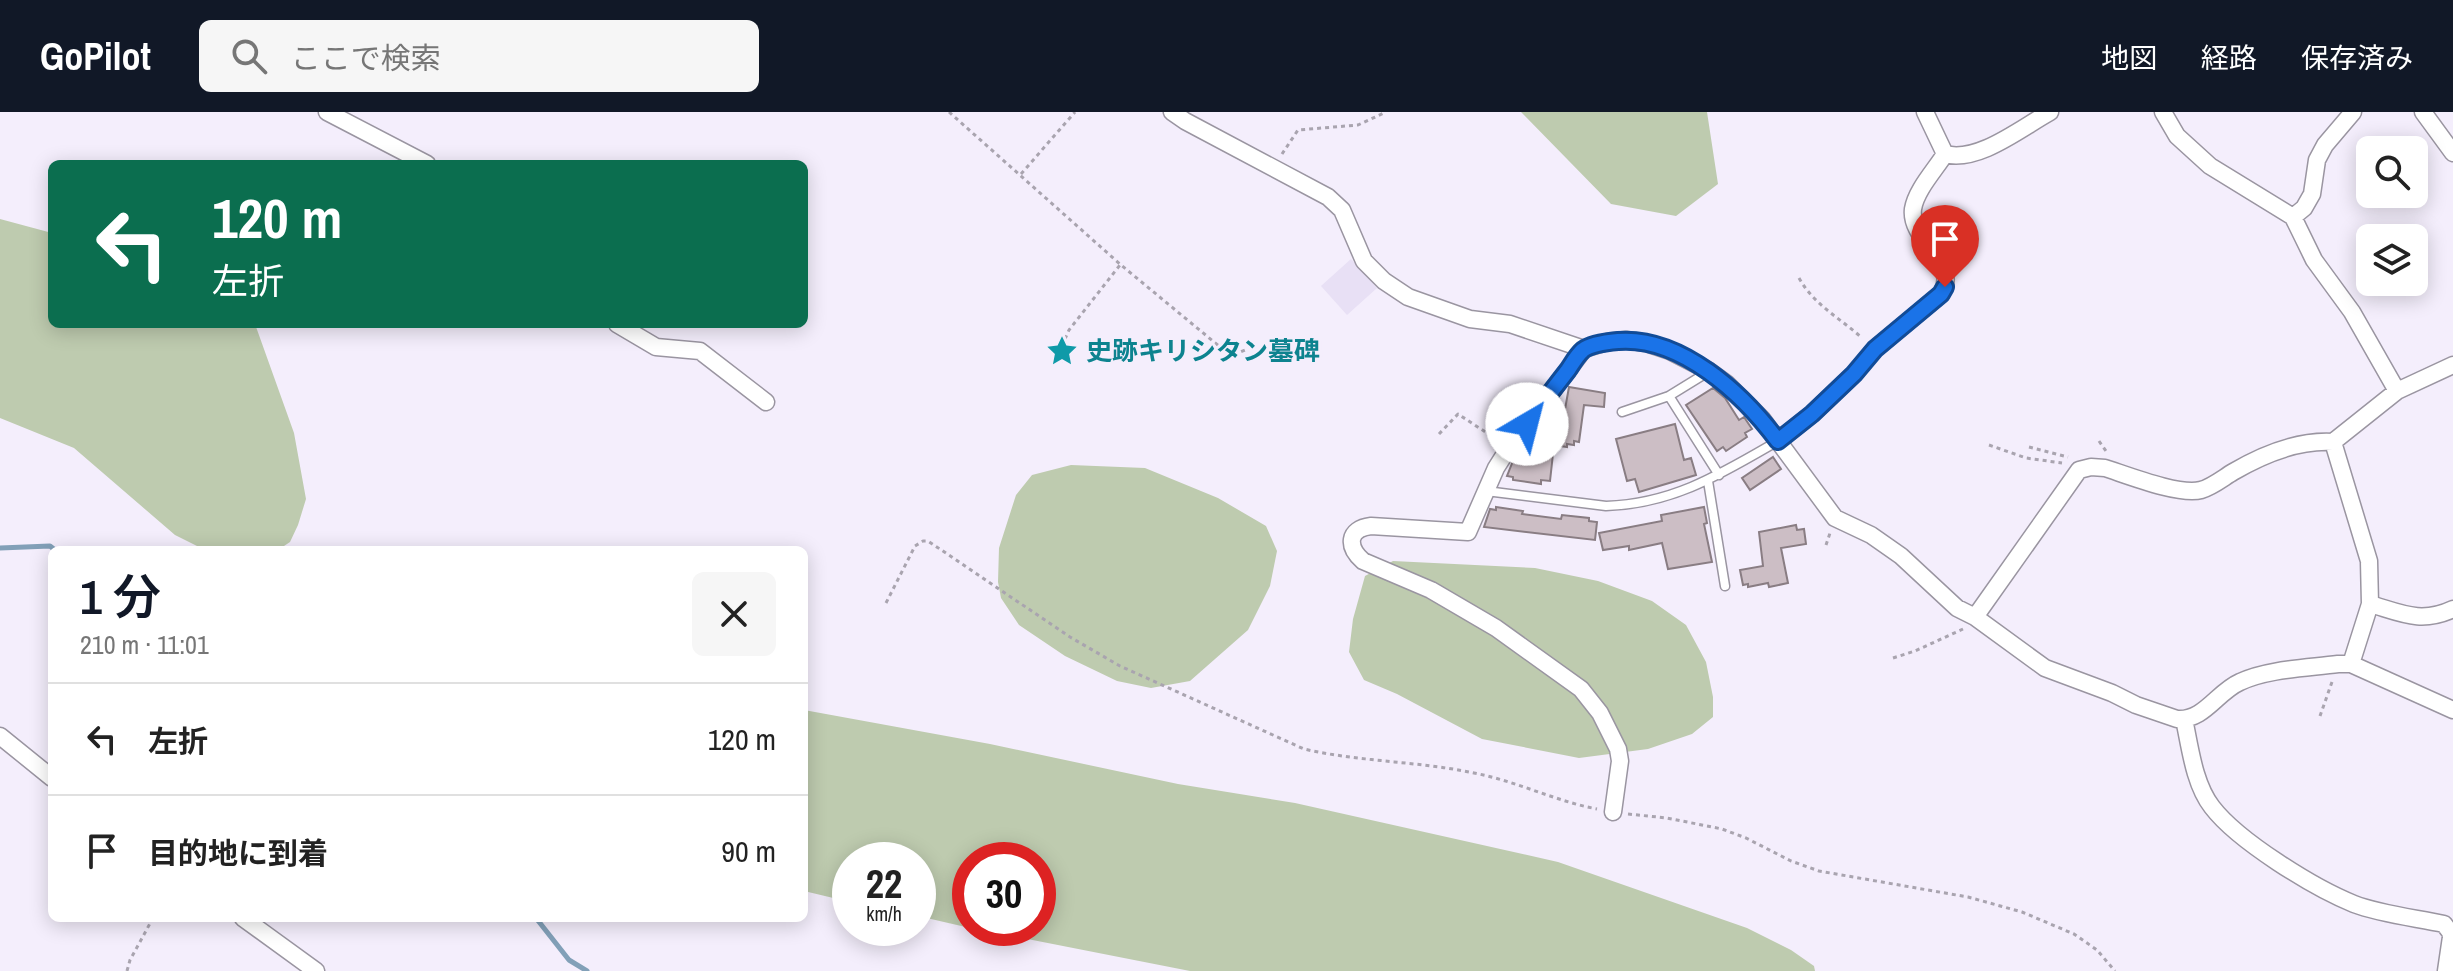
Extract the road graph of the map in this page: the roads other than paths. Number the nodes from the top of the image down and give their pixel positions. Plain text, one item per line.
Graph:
1 (327, 112) edge
2 (1172, 112) edge
3 (1925, 112) edge
4 (2050, 112) edge
5 (2163, 112) edge
6 (2353, 112) edge
7 (2423, 112) edge
8 (2453, 153) edge
9 (1945, 154) junction
10 (419, 160) edge
11 (2293, 217) junction
12 (624, 328) edge
13 (1584, 349) junction
14 (2453, 365) edge
15 (1709, 371) junction
16 (2397, 391) junction
17 (1669, 396) junction
18 (766, 402) dead end
19 (1622, 412) dead end
20 (1778, 441) junction
21 (2333, 442) junction
22 (1719, 475) junction
23 (1708, 481) junction
24 (1485, 491) junction
25 (1725, 586) dead end
26 (2370, 604) junction
27 (2453, 609) edge
28 (1975, 617) junction
29 (2344, 664) junction
30 (2453, 710) edge
31 (2184, 719) junction
32 (0, 736) edge
33 (48, 775) edge
34 (1613, 812) road end
35 (249, 922) edge
36 (316, 971) edge
37 (2446, 971) edge

1 - 10 street
2 - 13 street
3 - 9 street
4 - 9 street
5 - 11 street
6 - 11 street
7 - 8 street
9 - 20 street
11 - 16 street
12 - 18 street
13 - 15 street
13 - 24 street
14 - 16 street
15 - 17 lane
15 - 20 street
16 - 21 street
17 - 19 lane
17 - 22 lane
20 - 22 lane
20 - 28 street
21 - 26 street
21 - 28 street
22 - 23 lane
23 - 24 lane
23 - 25 lane
24 - 34 street
26 - 27 street
26 - 29 street
28 - 31 street
29 - 30 street
29 - 31 street
31 - 37 street
32 - 33 street
35 - 36 street

